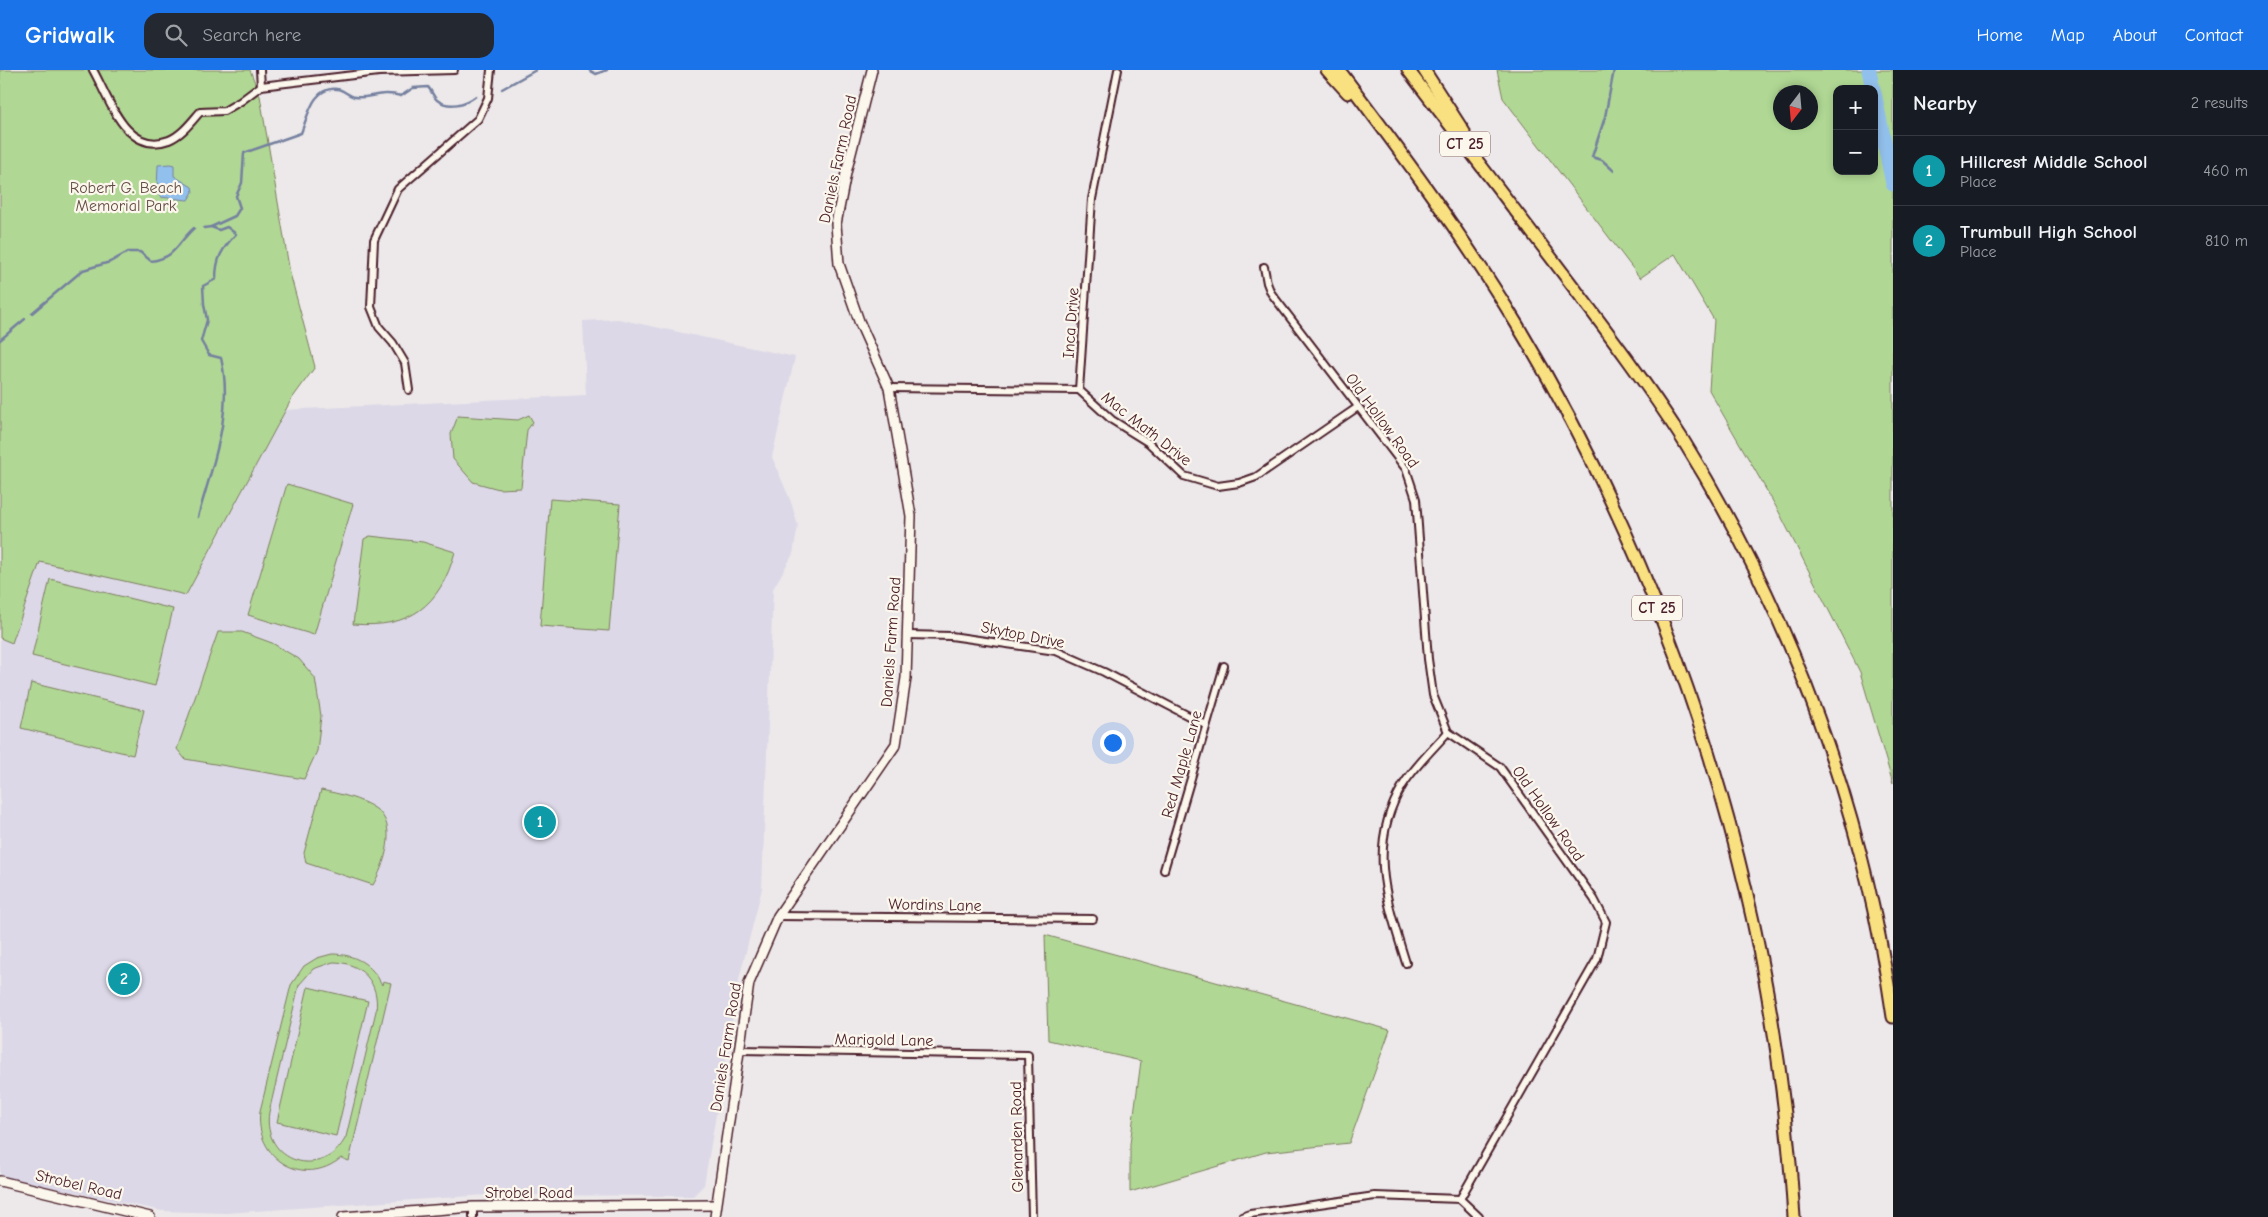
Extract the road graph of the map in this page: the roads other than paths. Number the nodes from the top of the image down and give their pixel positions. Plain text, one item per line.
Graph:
1 (93, 70) edge
2 (260, 70) edge
3 (454, 70) edge
4 (491, 70) edge
5 (872, 70) edge
6 (1118, 70) edge
7 (1327, 70) edge
8 (1339, 70) edge
9 (1408, 70) edge
10 (1424, 70) edge
11 (261, 86) junction
12 (1414, 169) junction
13 (1521, 219) junction
14 (1264, 267) dead end
15 (889, 388) junction
16 (409, 390) dead end
17 (1079, 390) junction
18 (1358, 407) junction
19 (908, 635) junction
20 (1224, 666) dead end
21 (1206, 725) junction
22 (1448, 732) junction
23 (1164, 870) dead end
24 (778, 916) junction
25 (1093, 919) dead end
26 (1406, 963) dead end
27 (1893, 1017) edge
28 (740, 1050) junction
29 (1028, 1055) joint
30 (0, 1182) edge
31 (1460, 1199) junction
32 (716, 1205) junction
33 (473, 1207) junction
34 (150, 1217) edge
35 (343, 1217) edge
36 (473, 1217) edge
37 (715, 1217) edge
38 (1032, 1217) edge
39 (1242, 1217) edge
40 (1479, 1217) edge
41 (1794, 1217) edge

1 - 11 street
2 - 11 street
3 - 11 street
4 - 16 street
5 - 15 main road, Daniels Farm Road
6 - 17 street, Inca Drive
7 - 12 highway
8 - 12 highway, CT 25
9 - 13 highway, CT 25
10 - 13 highway
12 - 41 highway, CT 25
13 - 27 highway, CT 25
14 - 18 street, Old Hollow Road
15 - 17 street
15 - 19 main road, Daniels Farm Road
17 - 18 street, Mac Math Drive
18 - 22 street, Old Hollow Road
19 - 21 street, Skytop Drive
19 - 24 main road, Daniels Farm Road
20 - 21 street, Red Maple Lane
21 - 23 street, Red Maple Lane
22 - 26 street
22 - 31 street, Old Hollow Road
24 - 25 street, Wordins Lane
24 - 28 main road, Daniels Farm Road
28 - 29 street, Marigold Lane
28 - 32 main road, Daniels Farm Road
29 - 38 street, Glenarden Road
30 - 34 main road, Strobel Road
31 - 39 street
31 - 40 street
32 - 33 main road, Strobel Road
32 - 37 main road, Daniels Farm Road
33 - 35 main road, Strobel Road
33 - 36 street

